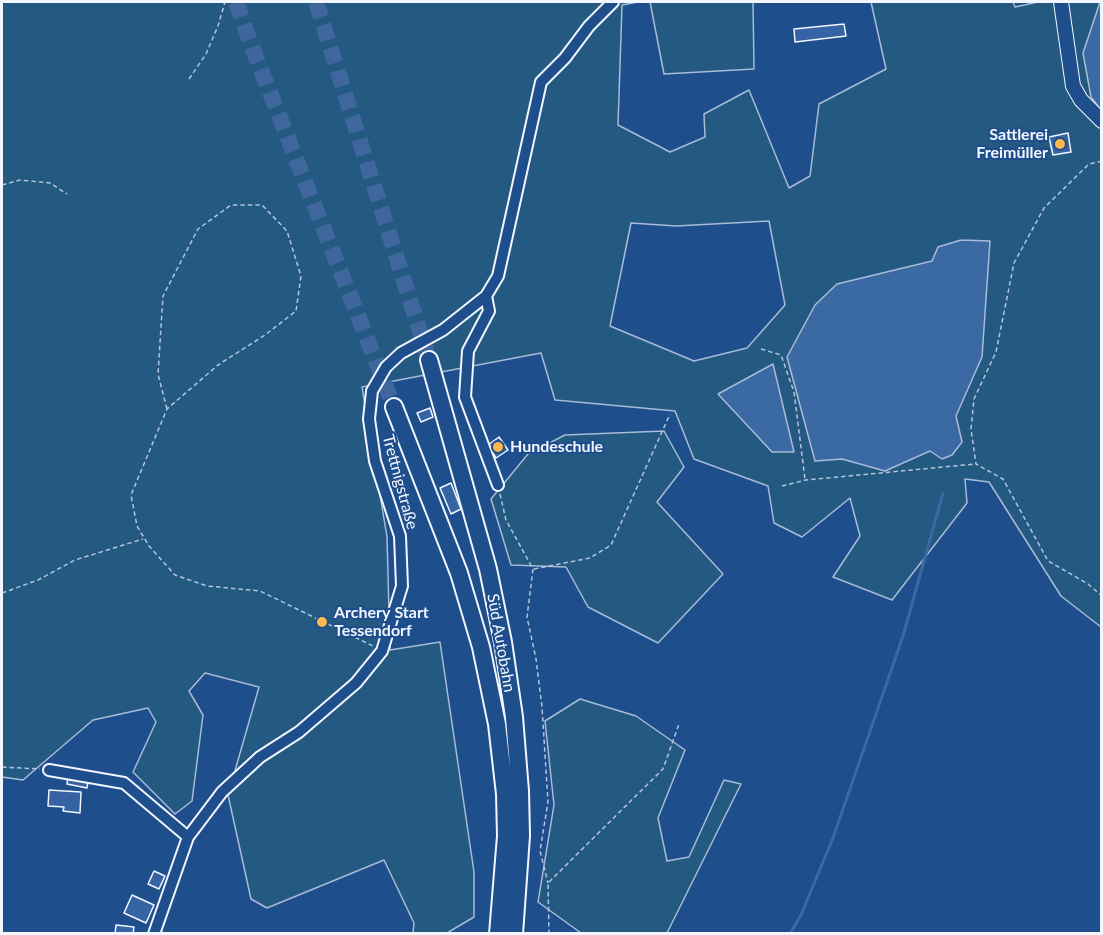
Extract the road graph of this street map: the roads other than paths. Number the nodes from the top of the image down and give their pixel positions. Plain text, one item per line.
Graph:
1 (613, 2) edge
2 (1061, 2) edge
3 (1101, 121) edge
4 (486, 296) junction
5 (429, 360) tunnel mouth
6 (394, 407) tunnel mouth
7 (498, 485) road end
8 (49, 770) road end
9 (188, 837) junction
10 (154, 933) edge
11 (498, 933) edge
12 (514, 933) edge

1 - 4 street, Trettnigstraße
2 - 3 main road
4 - 7 street
4 - 9 street, Trettnigstraße
5 - 12 highway, Süd Autobahn
6 - 11 highway, Süd Autobahn
8 - 9 street
9 - 10 street, Trettnigstraße

